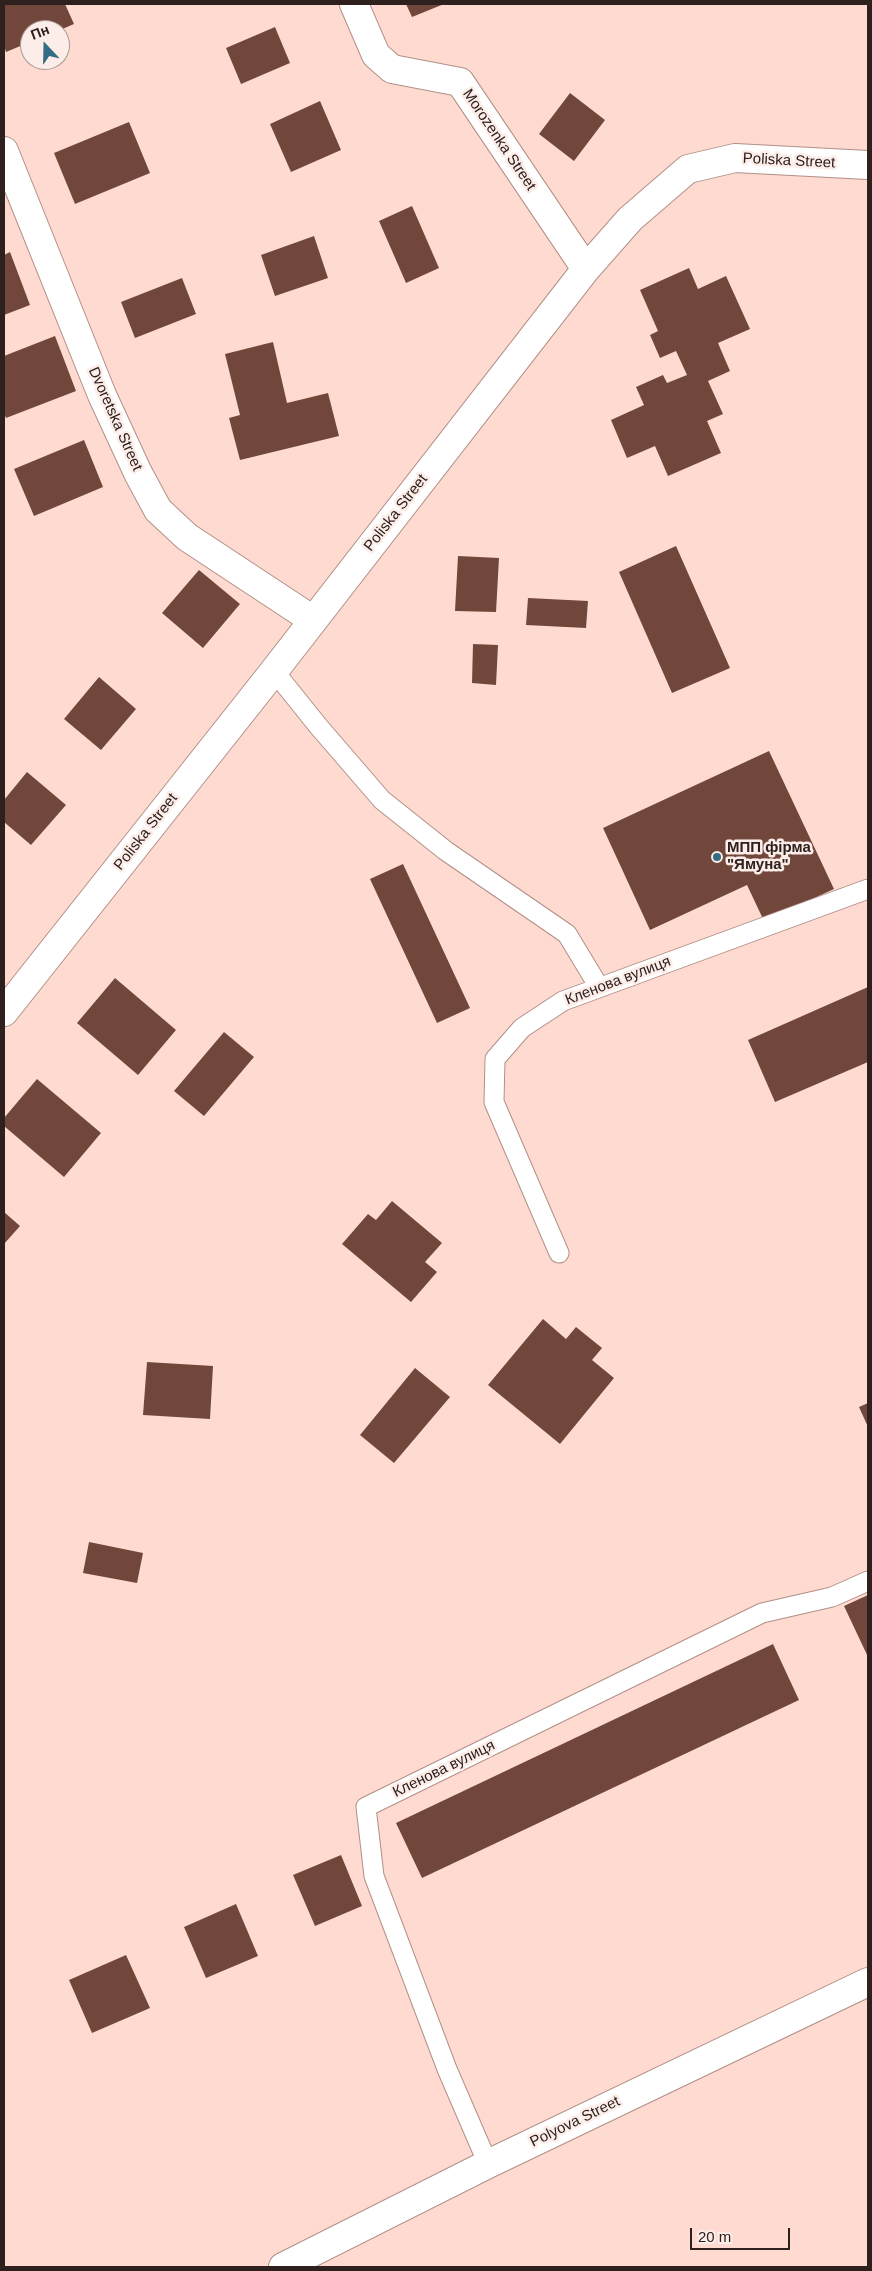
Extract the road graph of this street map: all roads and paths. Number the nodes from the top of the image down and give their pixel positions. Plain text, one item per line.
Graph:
1 (354, 4) edge
2 (4, 151) edge
3 (868, 165) edge
4 (586, 269) junction
5 (313, 620) junction
6 (274, 671) junction
7 (868, 889) edge
8 (599, 987) junction
9 (4, 1012) edge
10 (559, 1253) dead end
11 (868, 1581) edge
12 (868, 1982) edge
13 (488, 2164) junction
14 (283, 2267) edge

1 - 4 street, Morozenka Street
2 - 5 street, Dvoretska Street
3 - 4 street, Poliska Street
4 - 5 street, Poliska Street
5 - 6 street, Poliska Street
6 - 8 lane
6 - 9 street, Poliska Street
7 - 8 lane, Кленова вулиця
8 - 10 lane, Кленова вулиця
11 - 13 lane, Кленова вулиця
12 - 13 street, Polyova Street
13 - 14 street, Polyova Street

